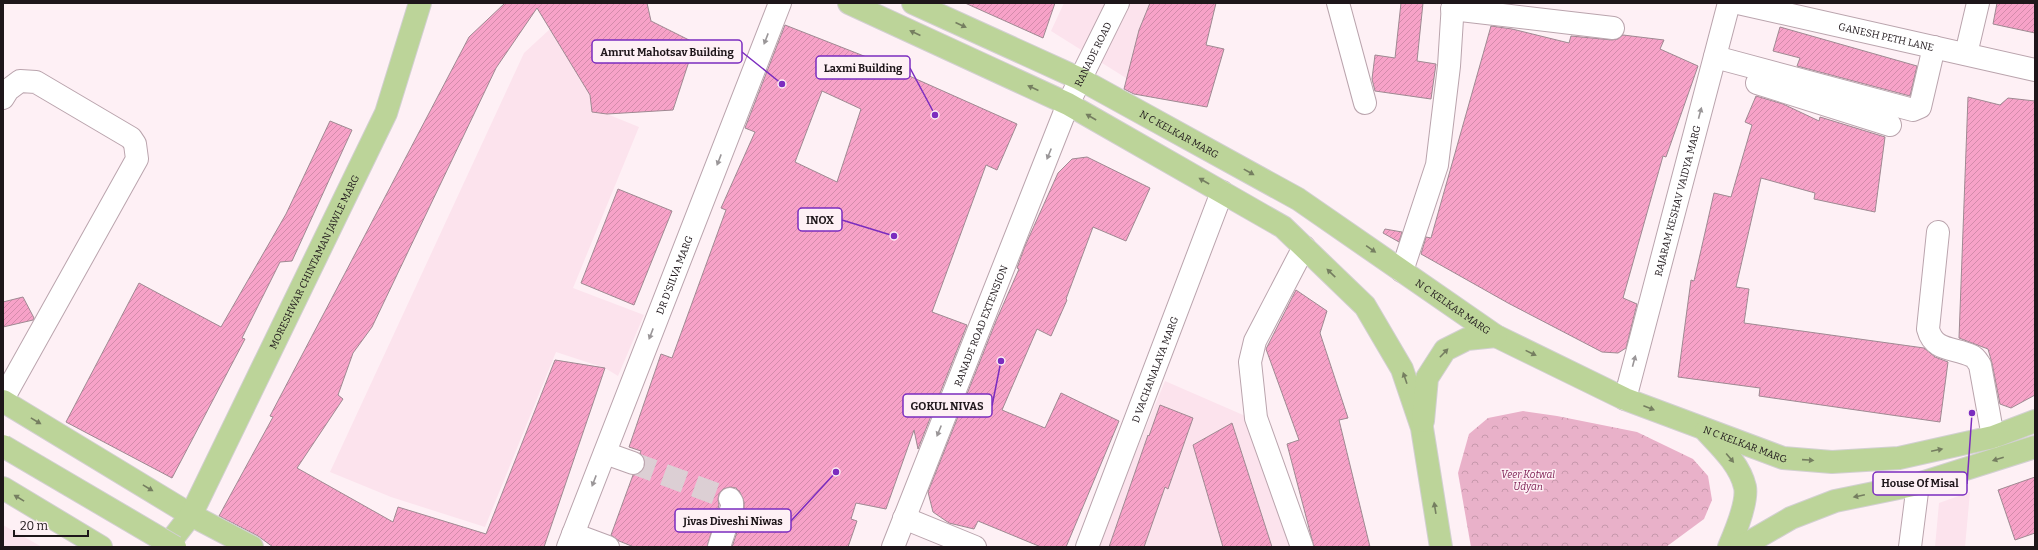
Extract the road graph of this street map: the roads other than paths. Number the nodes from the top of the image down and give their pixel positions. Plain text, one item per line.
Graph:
1 (420, 3) edge
2 (780, 3) edge
3 (850, 3) edge
4 (913, 3) edge
5 (1118, 3) edge
6 (1338, 3) edge
7 (1729, 3) edge
8 (1738, 3) edge
9 (1978, 3) edge
10 (1452, 6) edge
11 (1613, 28) dead end
12 (1934, 46) junction
13 (1966, 54) junction
14 (1713, 63) junction
15 (2035, 70) edge
16 (1080, 79) junction
17 (3, 98) edge
18 (1365, 103) dead end
19 (1068, 104) junction
20 (1890, 125) dead end
21 (1222, 192) junction
22 (1938, 232) dead end
23 (1304, 247) junction
24 (1402, 271) junction
25 (1496, 336) junction
26 (5, 390) edge
27 (1625, 399) junction
28 (2035, 421) edge
29 (1422, 428) junction
30 (1704, 429) junction
31 (1993, 437) junction
32 (3, 446) edge
33 (2035, 447) edge
34 (605, 453) junction
35 (633, 463) tunnel mouth
36 (1918, 484) junction
37 (3, 488) edge
38 (730, 498) dead end
39 (191, 515) junction
40 (904, 518) junction
41 (571, 541) edge
42 (101, 547) edge
43 (166, 547) edge
44 (175, 547) edge
45 (252, 547) edge
46 (608, 547) edge
47 (719, 547) edge
48 (893, 547) edge
49 (975, 547) edge
50 (1087, 547) edge
51 (1302, 547) edge
52 (1441, 547) edge
53 (1729, 547) edge
54 (1741, 547) edge
55 (1910, 547) edge

1 - 39 main road, MORESHWAR CHINTAMAN JAWLE MARG
2 -> 34 street, DR D'SILVA MARG
19 -> 3 main road
4 -> 16 main road, N C KELKAR MARG
5 - 16 street, RANADE ROAD
6 - 18 street
7 - 14 street, RAJARAM KESHAV VAIDYA MARG
8 - 12 street, GANESH PETH LANE
9 - 13 street
10 - 11 street
10 - 24 street
12 - 13 street, GANESH PETH LANE
12 - 14 street
13 - 15 street, GANESH PETH LANE
14 - 20 street
27 -> 14 street, RAJARAM KESHAV VAIDYA MARG
16 - 19 street, RANADE ROAD
16 -> 24 main road, N C KELKAR MARG
17 - 26 street
21 -> 19 main road
19 -> 40 street, RANADE ROAD EXTENSION
21 - 23 main road
21 - 50 street, D VACHANALAYA MARG
22 - 31 street
29 -> 23 main road
23 - 51 street
24 - 25 main road, N C KELKAR MARG
25 -> 27 main road, N C KELKAR MARG
29 -> 25 main road
26 -> 39 main road
27 -> 30 main road, N C KELKAR MARG
28 - 31 main road, N C KELKAR MARG
52 -> 29 main road
30 -> 31 main road, N C KELKAR MARG
30 -> 53 main road
32 - 44 main road, bridge
33 -> 36 main road
34 - 35 street
34 -> 41 street, DR D'SILVA MARG
36 -> 54 main road
36 - 55 street
42 -> 37 main road
38 - 47 street
39 - 43 main road, MORESHWAR CHINTAMAN JAWLE MARG
39 - 45 main road
40 - 48 street, RANADE ROAD EXTENSION
40 - 49 street
41 - 46 street

